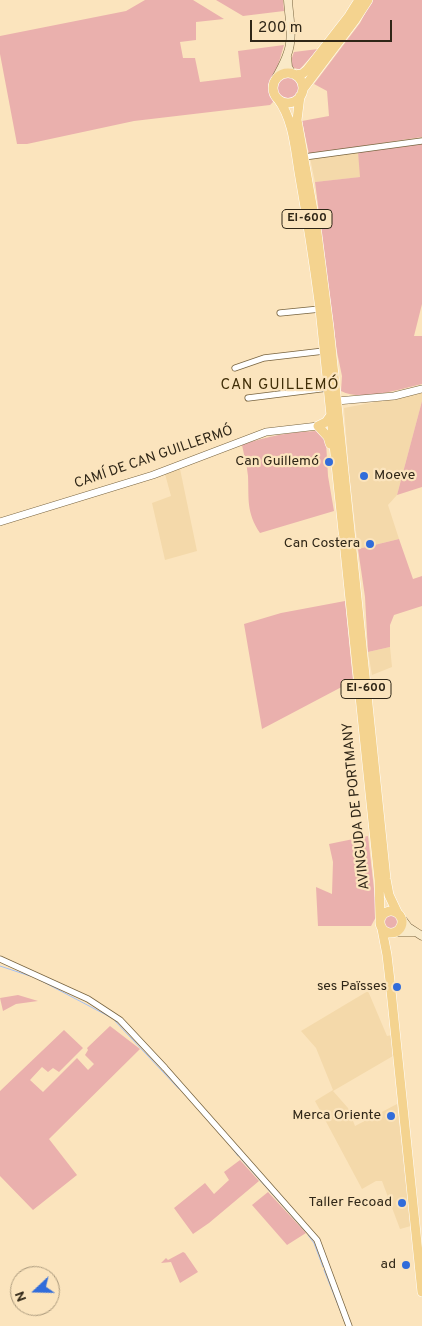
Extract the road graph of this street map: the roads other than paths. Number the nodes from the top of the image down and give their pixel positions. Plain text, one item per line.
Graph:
1 (288, 0) edge
2 (359, 0) edge
3 (368, 0) edge
4 (287, 55) junction
5 (293, 74) junction
6 (275, 80) junction
7 (301, 93) junction
8 (278, 99) junction
9 (422, 141) edge
10 (304, 157) junction
11 (320, 309) junction
12 (280, 313) dead end
13 (324, 351) junction
14 (235, 368) dead end
15 (328, 388) junction
16 (422, 389) edge
17 (248, 398) dead end
18 (337, 401) junction
19 (331, 415) junction
20 (318, 426) junction
21 (341, 512) junction
22 (0, 522) edge
23 (399, 916) junction
24 (380, 918) junction
25 (382, 929) junction
26 (397, 932) junction
27 (414, 932) junction
28 (422, 936) edge
29 (387, 955) junction
30 (0, 959) edge
31 (422, 1292) edge
32 (349, 1326) edge

1 - 4 main road
2 - 5 main road
3 - 7 main road
4 - 5 main road
4 - 6 main road
5 - 6 main road
5 - 7 main road
6 - 8 main road, EI-600
7 - 8 main road
7 - 10 main road, AVINGUDA DE PORTMANY / EI-600
8 - 11 main road, AVINGUDA DE PORTMANY / EI-600
9 - 10 street
10 - 18 main road, AVINGUDA DE PORTMANY / EI-600
11 - 12 street
11 - 13 main road, AVINGUDA DE PORTMANY / EI-600
13 - 14 street
13 - 15 main road, AVINGUDA DE PORTMANY / EI-600
15 - 17 street
15 - 19 main road, AVINGUDA DE PORTMANY / EI-600
16 - 18 street
18 - 23 main road, AVINGUDA DE PORTMANY / EI-600
19 - 20 main road
19 - 21 main road, AVINGUDA DE PORTMANY / EI-600
20 - 21 main road
20 - 22 street, CAMÍ DE CAN GUILLERMÓ
21 - 24 main road, AVINGUDA DE PORTMANY / EI-600
23 - 24 main road
23 - 26 main road, EI-600
23 - 27 main road
24 - 25 main road, EI-600
25 - 26 main road
25 - 29 main road, EI-600
26 - 27 main road
26 - 29 main road, EI-600
27 - 28 main road
29 - 31 main road, EI-600
30 - 32 street

